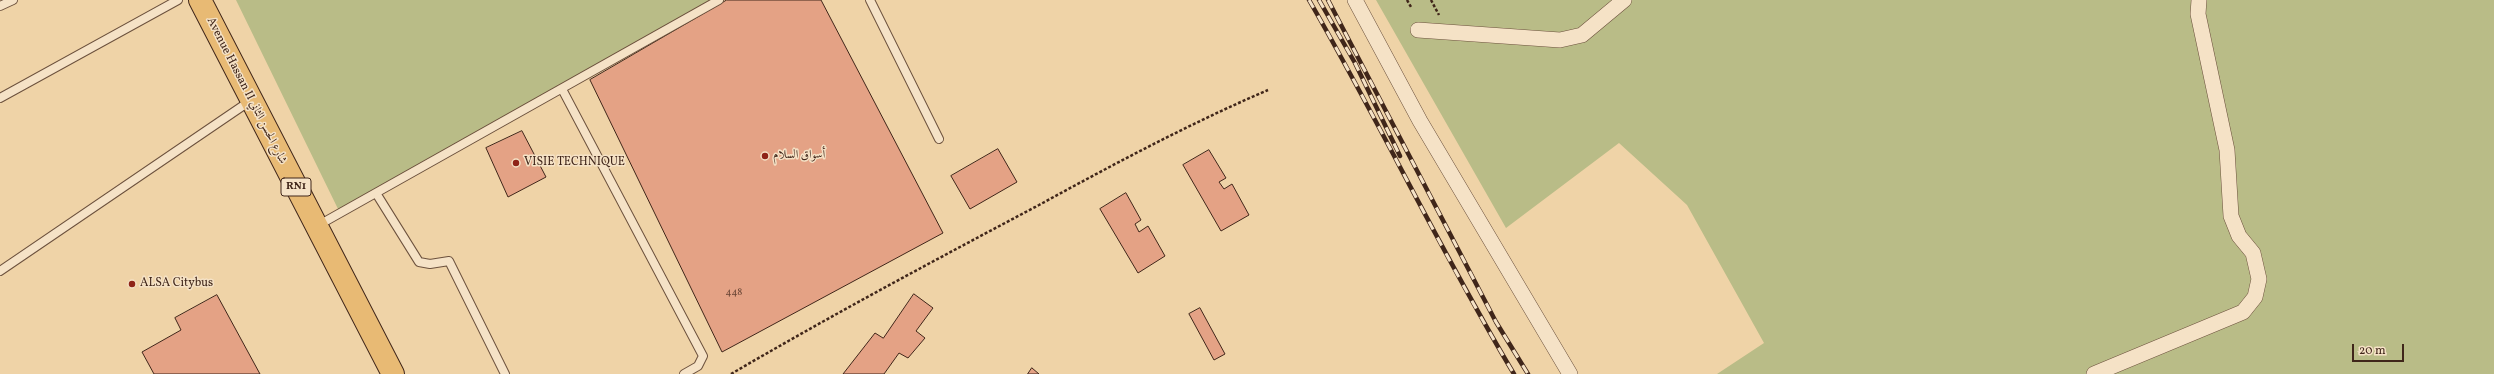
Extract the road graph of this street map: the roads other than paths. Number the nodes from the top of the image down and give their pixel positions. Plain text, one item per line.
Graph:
1 (13, 0) edge
2 (178, 0) edge
3 (200, 0) edge
4 (719, 0) edge
5 (870, 0) edge
6 (1354, 0) edge
7 (1624, 0) edge
8 (2198, 0) edge
9 (0, 6) edge
10 (1418, 30) dead end
11 (562, 89) junction
12 (0, 98) edge
13 (250, 101) junction
14 (939, 139) dead end
15 (376, 193) junction
16 (316, 226) junction
17 (0, 271) edge
18 (393, 374) edge
19 (505, 374) edge
20 (684, 374) edge
21 (1570, 374) edge
22 (2094, 374) edge

1 - 9 lane
2 - 12 lane
3 - 13 main road, Avenue Hassan II شارع الحسن الثاني / RN1
4 - 11 lane
5 - 14 lane
6 - 21 street
7 - 10 street
8 - 22 street
11 - 15 lane
11 - 20 lane
13 - 16 main road, Avenue Hassan II شارع الحسن الثاني / RN1
13 - 17 lane
15 - 16 lane
15 - 19 lane
16 - 18 main road, Avenue Hassan II شارع الحسن الثاني / RN1

